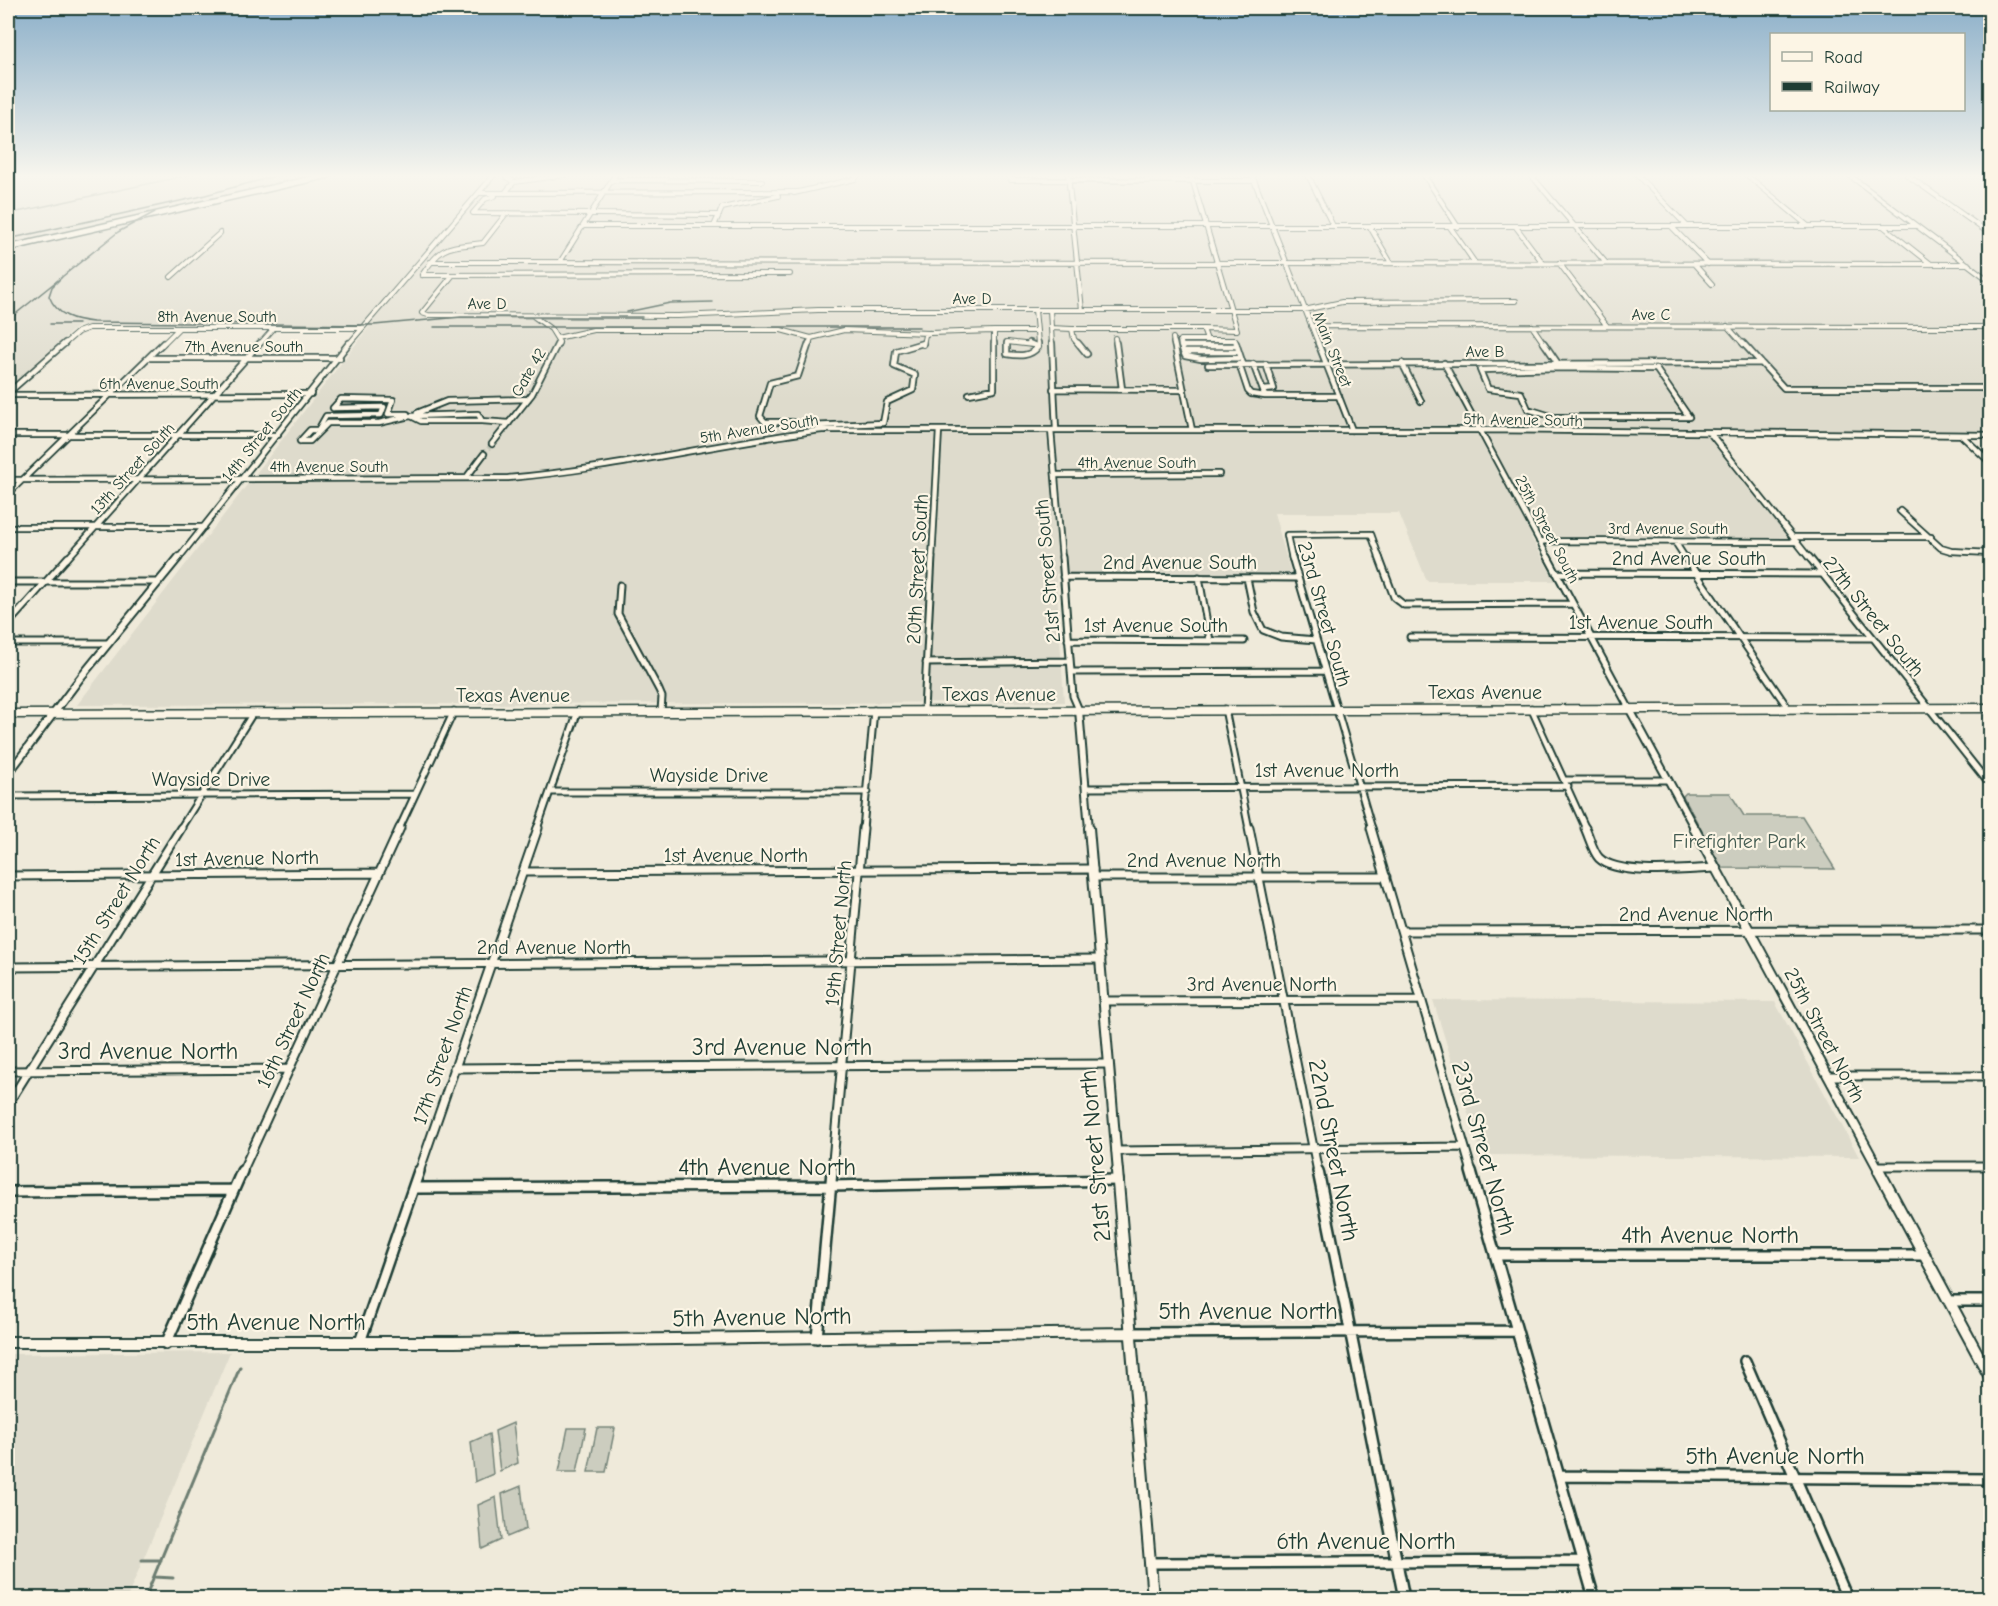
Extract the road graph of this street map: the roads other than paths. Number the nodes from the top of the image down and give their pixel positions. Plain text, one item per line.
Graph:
1 (201, 250) edge
2 (430, 250) edge
3 (439, 250) edge
4 (568, 250) edge
5 (1076, 250) edge
6 (1213, 250) edge
7 (1281, 250) edge
8 (1383, 250) edge
9 (1466, 250) edge
10 (1533, 250) edge
11 (1595, 250) edge
12 (1694, 250) edge
13 (1914, 250) edge
14 (1949, 250) edge
15 (430, 262) junction
16 (560, 262) junction
17 (692, 262) junction
18 (1077, 263) junction
19 (1217, 263) junction
20 (1286, 263) junction
21 (1390, 263) junction
22 (1475, 263) junction
23 (1543, 263) junction
24 (1559, 263) junction
25 (1606, 263) junction
26 (1694, 264) junction
27 (1708, 264) junction
28 (1932, 264) junction
29 (1968, 264) junction
30 (687, 274) junction
31 (790, 274) dead end
32 (452, 276) junction
33 (171, 277) dead end
34 (1990, 281) edge
35 (1712, 284) dead end
36 (1516, 301) dead end
37 (1035, 310) junction
38 (1050, 310) junction
39 (1082, 310) junction
40 (1231, 310) junction
41 (1304, 310) junction
42 (533, 315) junction
43 (1311, 326) junction
44 (1532, 326) junction
45 (1607, 326) junction
46 (1727, 326) junction
47 (1990, 327) edge
48 (179, 328) junction
49 (274, 328) junction
50 (362, 328) junction
51 (1051, 328) junction
52 (1072, 328) junction
53 (1203, 329) junction
54 (994, 331) junction
55 (1037, 332) junction
56 (929, 333) junction
57 (557, 338) junction
58 (811, 338) junction
59 (1115, 338) dead end
60 (1173, 338) dead end
61 (1207, 340) junction
62 (1181, 346) junction
63 (1237, 346) junction
64 (1038, 347) junction
65 (1184, 352) junction
66 (1239, 352) junction
67 (1087, 354) dead end
68 (147, 358) junction
69 (247, 358) junction
70 (340, 358) junction
71 (1241, 358) junction
72 (1402, 363) junction
73 (1444, 363) junction
74 (1556, 363) junction
75 (1761, 363) junction
76 (1208, 364) dead end
77 (1241, 364) junction
78 (1253, 364) junction
79 (1266, 364) junction
80 (1326, 364) junction
81 (1561, 368) junction
82 (1990, 388) edge
83 (1053, 389) junction
84 (1122, 389) junction
85 (1184, 390) junction
86 (1264, 393) junction
87 (8, 394) edge
88 (214, 394) junction
89 (311, 394) junction
90 (969, 394) dead end
91 (110, 395) junction
92 (1339, 396) junction
93 (528, 399) junction
94 (1421, 401) dead end
95 (509, 423) junction
96 (939, 430) junction
97 (1054, 430) junction
98 (1192, 430) junction
99 (1352, 430) junction
100 (1481, 430) junction
101 (1710, 433) junction
102 (8, 435) edge
103 (68, 435) junction
104 (178, 435) junction
105 (278, 435) junction
106 (1962, 435) junction
107 (1990, 435) edge
108 (492, 444) tunnel mouth
109 (484, 454) tunnel mouth
110 (1990, 462) edge
111 (1219, 474) dead end
112 (1055, 475) junction
113 (244, 478) junction
114 (466, 478) junction
115 (508, 478) joint
116 (138, 479) junction
117 (8, 480) edge
118 (22, 480) junction
119 (8, 494) edge
120 (1900, 511) dead end
121 (8, 527) edge
122 (95, 527) junction
123 (204, 527) junction
124 (1930, 537) junction
125 (1795, 540) junction
126 (1539, 541) junction
127 (1675, 542) junction
128 (1990, 553) edge
129 (1556, 573) junction
130 (1696, 573) junction
131 (1822, 574) junction
132 (1063, 577) junction
133 (1199, 577) junction
134 (1247, 578) junction
135 (1297, 578) junction
136 (8, 582) edge
137 (46, 582) junction
138 (159, 582) junction
139 (620, 585) dead end
140 (1573, 604) junction
141 (8, 624) edge
142 (1590, 636) junction
143 (1410, 637) dead end
144 (1740, 637) junction
145 (1873, 638) junction
146 (1068, 639) junction
147 (1210, 640) junction
148 (1316, 640) junction
149 (1244, 641) dead end
150 (109, 643) junction
151 (8, 644) edge
152 (1070, 661) junction
153 (926, 663) junction
154 (1325, 671) junction
155 (1071, 672) junction
156 (1531, 708) junction
157 (1629, 708) junction
158 (1788, 708) junction
159 (1929, 708) junction
160 (1990, 708) edge
161 (1225, 709) junction
162 (1337, 709) junction
163 (874, 710) junction
164 (924, 710) junction
165 (1078, 710) junction
166 (454, 711) junction
167 (578, 711) junction
168 (661, 711) junction
169 (253, 713) junction
170 (8, 714) edge
171 (54, 714) junction
172 (8, 774) edge
173 (1668, 780) junction
174 (1566, 783) junction
175 (1990, 785) edge
176 (1241, 787) junction
177 (1360, 787) junction
178 (1086, 788) junction
179 (550, 792) junction
180 (868, 792) junction
181 (415, 794) junction
182 (201, 795) junction
183 (8, 796) edge
184 (1716, 868) junction
185 (861, 871) junction
186 (523, 872) junction
187 (379, 873) junction
188 (1093, 873) junction
189 (151, 875) junction
190 (8, 876) edge
191 (1259, 877) junction
192 (1386, 877) junction
193 (1750, 930) junction
194 (1990, 930) edge
195 (1402, 931) junction
196 (1101, 959) junction
197 (852, 962) junction
198 (491, 963) junction
199 (337, 965) junction
200 (8, 967) edge
201 (94, 967) junction
202 (1284, 1000) junction
203 (1421, 1000) junction
204 (1104, 1001) junction
205 (1109, 1064) junction
206 (842, 1066) junction
207 (454, 1068) junction
208 (288, 1069) junction
209 (8, 1071) edge
210 (28, 1071) junction
211 (1828, 1076) junction
212 (1990, 1076) edge
213 (8, 1104) edge
214 (1464, 1147) junction
215 (1313, 1149) junction
216 (1116, 1151) junction
217 (1877, 1166) junction
218 (1990, 1166) edge
219 (1119, 1180) junction
220 (831, 1186) junction
221 (415, 1188) junction
222 (233, 1190) junction
223 (8, 1192) edge
224 (1495, 1255) junction
225 (1925, 1255) junction
226 (1950, 1301) junction
227 (1990, 1301) edge
228 (1516, 1330) junction
229 (1350, 1332) junction
230 (1131, 1333) junction
231 (817, 1338) junction
232 (8, 1342) edge
233 (360, 1342) junction
234 (166, 1344) junction
235 (1745, 1361) dead end
236 (1990, 1377) edge
237 (1558, 1476) junction
238 (1795, 1477) junction
239 (1990, 1479) edge
240 (1396, 1561) junction
241 (1583, 1561) junction
242 (1150, 1563) junction
243 (1152, 1599) edge
244 (1404, 1599) edge
245 (1594, 1599) edge
246 (1847, 1599) edge

1 - 33 street
2 - 50 street, 14th Street South
3 - 15 street
4 - 16 street
5 - 18 street
6 - 19 street
7 - 20 street, Main Street
8 - 21 street
9 - 22 street
10 - 23 street
11 - 25 street
12 - 27 street
13 - 28 street
14 - 29 street
15 - 16 street
15 - 32 street
16 - 17 street
17 - 18 street
17 - 30 street
18 - 19 street
18 - 39 street
19 - 20 street
19 - 40 street
20 - 21 street
20 - 41 street, Main Street
21 - 22 street
22 - 23 street
23 - 24 street
24 - 25 street
24 - 45 street
25 - 26 street
26 - 27 street
26 - 35 street
27 - 28 street
28 - 29 street
29 - 34 street
30 - 31 street
30 - 32 street
32 - 42 street, Ave D
36 - 41 street, Ave D
37 - 38 street, Ave D
37 - 42 street, Ave D
37 - 55 street
38 - 39 street, Ave D
38 - 51 street, 21st Street South
39 - 40 street, Ave D
40 - 41 street, Ave D
40 - 53 street
41 - 43 street, Main Street
42 - 57 street, Gate 42
43 - 44 street, Ave C
43 - 80 street, Main Street
44 - 45 street, Ave C
44 - 74 street
45 - 46 street, Ave C
46 - 47 street, Ave C
46 - 75 street
48 - 49 street, 8th Avenue South
48 - 68 street
48 - 87 street, 8th Avenue South
49 - 50 street, 8th Avenue South
49 - 69 street, 13th Street South
50 - 70 street, 14th Street South
51 - 52 street
51 - 83 street, 21st Street South
52 - 53 street
52 - 67 street
53 - 61 street
54 - 55 street
54 - 56 street
54 - 90 street
55 - 64 street
56 - 58 street
56 - 58 street
57 - 58 street
57 - 93 street, Gate 42
59 - 84 street
60 - 85 street
61 - 62 street
61 - 63 street
62 - 63 street
62 - 65 street
63 - 66 street
64 - 64 street
65 - 66 street
65 - 71 street
66 - 71 street
68 - 69 street, 7th Avenue South
68 - 91 street
69 - 70 street, 7th Avenue South
69 - 88 street, 13th Street South
70 - 89 street, 14th Street South
71 - 77 street
72 - 73 street, Ave B
72 - 80 street, Ave B
72 - 94 street
73 - 74 street, Ave B
73 - 100 street, 25th Street South
74 - 75 street, Ave B
74 - 81 street
75 - 82 street
76 - 77 street, Ave B
77 - 78 street, Ave B
77 - 86 street
78 - 79 street, Ave B
78 - 86 street
79 - 80 street, Ave B
79 - 86 street
80 - 92 street, Main Street
81 - 81 street
83 - 84 street
83 - 97 street, 21st Street South
84 - 85 street
85 - 98 street
86 - 92 street
87 - 91 street, 6th Avenue South
88 - 89 street, 6th Avenue South
88 - 91 street, 6th Avenue South
88 - 104 street, 13th Street South
89 - 105 street, 14th Street South
91 - 103 street
92 - 99 street, Main Street
93 - 95 street, Gate 42
93 - 95 street
95 - 108 street, Gate 42
96 - 97 street, 5th Avenue South
96 - 115 street, 5th Avenue South
96 - 153 street, 20th Street South
97 - 98 street, 5th Avenue South
97 - 112 street, 21st Street South
98 - 99 street, 5th Avenue South
99 - 100 street, 5th Avenue South
100 - 101 street, 5th Avenue South
100 - 126 street, 25th Street South
101 - 106 street, 5th Avenue South
101 - 125 street, 27th Street South
102 - 103 street
103 - 104 street
103 - 118 street
104 - 105 street
104 - 116 street, 13th Street South
105 - 113 street, 14th Street South
106 - 107 street, 5th Avenue South
106 - 110 street
109 - 114 street
111 - 112 street, 4th Avenue South
112 - 132 street, 21st Street South
113 - 114 street, 4th Avenue South
113 - 116 street, 4th Avenue South
113 - 123 street, 14th Street South
114 - 115 street, 4th Avenue South
116 - 118 street, 4th Avenue South
116 - 122 street, 13th Street South
117 - 118 street, 4th Avenue South
118 - 119 street
120 - 124 street
121 - 122 street
122 - 123 street
122 - 137 street, 13th Street South
123 - 138 street, 14th Street South
124 - 125 street, 3rd Avenue South
124 - 128 street
125 - 127 street, 3rd Avenue South
125 - 131 street, 27th Street South
126 - 127 street, 3rd Avenue South
126 - 129 street, 25th Street South
127 - 130 street
129 - 130 street, 2nd Avenue South
129 - 140 street, 25th Street South
130 - 131 street, 2nd Avenue South
130 - 144 street
131 - 145 street, 27th Street South
132 - 133 street, 2nd Avenue South
132 - 146 street, 21st Street South
133 - 134 street, 2nd Avenue South
133 - 147 street
134 - 135 street, 2nd Avenue South
134 - 148 street
135 - 140 street, 23rd Street South
135 - 148 street, 23rd Street South
136 - 137 street
137 - 138 street
137 - 141 street, 13th Street South
138 - 150 street, 14th Street South
139 - 168 street
140 - 142 street, 25th Street South
142 - 143 street, 1st Avenue South
142 - 144 street, 1st Avenue South
142 - 157 street, 25th Street South
144 - 145 street, 1st Avenue South
144 - 158 street
145 - 159 street, 27th Street South
146 - 147 street, 1st Avenue South
146 - 152 street, 21st Street South
147 - 149 street, 1st Avenue South
148 - 154 street, 23rd Street South
150 - 151 street
150 - 171 street, 14th Street South
152 - 153 street
152 - 155 street, 21st Street South
153 - 164 street, 20th Street South
154 - 155 street
154 - 162 street, 23rd Street South
155 - 165 street, 21st Street South
156 - 157 main road, Texas Avenue
156 - 162 main road, Texas Avenue
156 - 174 street
157 - 158 main road, Texas Avenue
157 - 173 street, 25th Street North
158 - 159 main road, Texas Avenue
159 - 160 main road, Texas Avenue
159 - 175 street, 27th Street South
161 - 162 main road, Texas Avenue
161 - 165 main road, Texas Avenue
161 - 176 street, 22nd Street North
162 - 177 street, 23rd Street North
163 - 164 main road, Texas Avenue
163 - 168 main road, Texas Avenue
163 - 180 street, 19th Street North
164 - 165 main road, Texas Avenue
165 - 178 street, 21st Street North
166 - 167 main road, Texas Avenue
166 - 169 main road, Texas Avenue
166 - 181 street, 16th Street North
167 - 168 main road, Texas Avenue
167 - 179 street, 17th Street North
169 - 171 main road, Texas Avenue
169 - 182 street, 15th Street North
170 - 171 main road, Texas Avenue
171 - 172 street, 14th Street South
173 - 174 street, 1st Avenue North
173 - 184 street, 25th Street North
174 - 177 street, 1st Avenue North
174 - 184 street
176 - 177 street, 1st Avenue North
176 - 178 street, 1st Avenue North
176 - 191 street, 22nd Street North
177 - 192 street, 23rd Street North
178 - 188 street, 21st Street North
179 - 180 street, Wayside Drive
179 - 186 street, 17th Street North
180 - 185 street, 19th Street North
181 - 182 street, Wayside Drive
181 - 187 street, 16th Street North
182 - 183 street, Wayside Drive
182 - 189 street, 15th Street North
184 - 193 street, 25th Street North
185 - 186 street, 1st Avenue North
185 - 188 street, 1st Avenue North
185 - 197 street, 19th Street North
186 - 198 street, 17th Street North
187 - 189 street, 1st Avenue North
187 - 199 street, 16th Street North
188 - 191 street, 2nd Avenue North
188 - 196 street, 21st Street North
189 - 190 street, 1st Avenue North
189 - 201 street, 15th Street North
191 - 192 street, 2nd Avenue North
191 - 202 street, 22nd Street North
192 - 195 street, 23rd Street North
193 - 194 street, 2nd Avenue North
193 - 195 street, 2nd Avenue North
193 - 211 street, 25th Street North
195 - 203 street, 23rd Street North
196 - 197 street, 2nd Avenue North
196 - 204 street, 21st Street North
197 - 198 street, 2nd Avenue North
197 - 206 street, 19th Street North
198 - 199 street, 2nd Avenue North
198 - 207 street, 17th Street North
199 - 201 street, 2nd Avenue North
199 - 208 street, 16th Street North
200 - 201 street, 2nd Avenue North
201 - 210 street, 15th Street North
202 - 203 street, 3rd Avenue North
202 - 204 street, 3rd Avenue North
202 - 215 street, 22nd Street North
203 - 214 street, 23rd Street North
204 - 205 street, 21st Street North
205 - 206 street, 3rd Avenue North
205 - 216 street, 21st Street North
206 - 207 street, 3rd Avenue North
206 - 220 street, 19th Street North
207 - 221 street, 17th Street North
208 - 210 street, 3rd Avenue North
208 - 222 street, 16th Street North
209 - 210 street, 3rd Avenue North
210 - 213 street, 15th Street North
211 - 212 street
211 - 217 street, 25th Street North
214 - 215 street
214 - 224 street, 23rd Street North
215 - 216 street
215 - 229 street, 22nd Street North
216 - 219 street, 21st Street North
217 - 218 street
217 - 225 street, 25th Street North
219 - 220 street, 4th Avenue North
219 - 230 street, 21st Street North
220 - 221 street, 4th Avenue North
220 - 231 street, 19th Street North
221 - 233 street, 17th Street North
222 - 223 street
222 - 234 street, 16th Street North
224 - 225 street, 4th Avenue North
224 - 228 street, 23rd Street North
225 - 226 street, 25th Street North
226 - 227 street
226 - 236 street, 25th Street North
228 - 229 street, 5th Avenue North
228 - 237 street, 23rd Street North
229 - 230 street, 5th Avenue North
229 - 240 street, 22nd Street North
230 - 231 street, 5th Avenue North
230 - 242 street, 21st Street North
231 - 233 street, 5th Avenue North
232 - 234 street, 5th Avenue North
233 - 234 street, 5th Avenue North
235 - 238 street
237 - 238 street, 5th Avenue North
237 - 241 street, 23rd Street North
238 - 239 street, 5th Avenue North
238 - 246 street
240 - 241 street, 6th Avenue North
240 - 242 street, 6th Avenue North
240 - 244 street, 22nd Street North
241 - 245 street, 23rd Street North
242 - 243 street, 21st Street North

